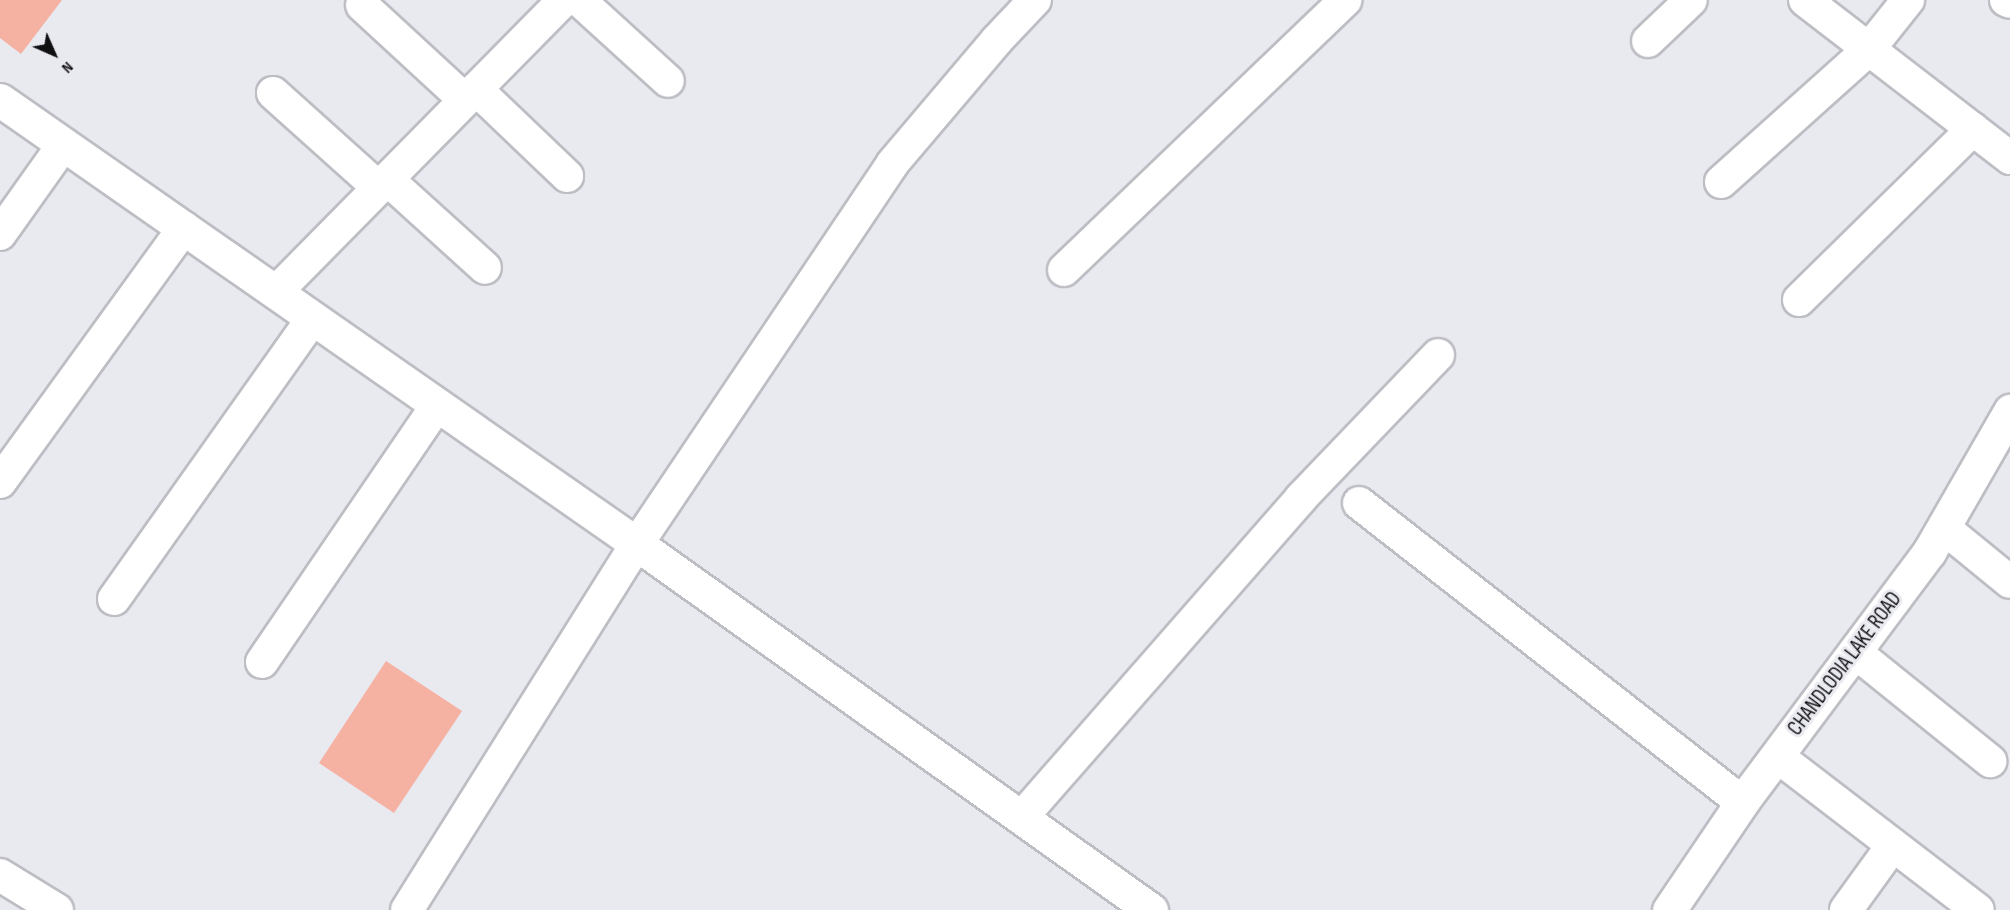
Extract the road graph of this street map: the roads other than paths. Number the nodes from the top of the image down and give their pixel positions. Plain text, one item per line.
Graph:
1 (579, 0) edge
2 (1035, 0) edge
3 (1346, 0) edge
4 (1691, 0) edge
5 (1806, 0) edge
6 (1908, 0) edge
7 (362, 5) dead end
8 (549, 5) edge
9 (1648, 41) dead end
10 (1869, 49) junction
11 (668, 81) dead end
12 (273, 93) dead end
13 (470, 95) junction
14 (3, 109) edge
15 (1973, 129) junction
16 (64, 144) junction
17 (2010, 158) edge
18 (567, 176) dead end
19 (1721, 182) dead end
20 (383, 183) junction
21 (184, 228) junction
22 (0, 234) edge
23 (484, 268) dead end
24 (1064, 270) dead end
25 (276, 292) junction
26 (1799, 300) dead end
27 (313, 318) junction
28 (1438, 355) dead end
29 (437, 405) junction
30 (2010, 411) edge
31 (0, 482) edge
32 (1359, 503) dead end
33 (1944, 528) junction
34 (637, 544) junction
35 (2010, 582) edge
36 (114, 598) dead end
37 (1855, 652) junction
38 (262, 662) dead end
39 (1777, 756) junction
40 (1990, 761) dead end
41 (1742, 802) junction
42 (1022, 817) junction
43 (1893, 845) junction
44 (0, 875) edge
45 (57, 910) edge
46 (406, 910) edge
47 (1151, 910) edge
48 (1669, 910) edge
49 (1846, 910) edge
50 (1978, 910) edge

1 - 11 street
2 - 34 street
3 - 24 street
4 - 9 street
5 - 10 street
6 - 10 street
7 - 13 street
8 - 13 street
10 - 15 street
10 - 19 street
12 - 20 street
13 - 18 street
13 - 20 street
14 - 16 street
15 - 17 street
15 - 26 street
16 - 21 street
16 - 22 street
20 - 23 street
20 - 25 street
21 - 25 street
21 - 31 street
25 - 27 street
27 - 29 street
27 - 36 street
28 - 42 street
29 - 34 street
29 - 38 street
30 - 33 street, CHANDLODIA LAKE ROAD
32 - 41 street
33 - 35 street
33 - 37 street, CHANDLODIA LAKE ROAD
34 - 42 street
34 - 46 street
37 - 39 street, CHANDLODIA LAKE ROAD
37 - 40 street
39 - 41 street, CHANDLODIA LAKE ROAD
39 - 43 street
41 - 48 street, CHANDLODIA LAKE ROAD
42 - 47 street
43 - 49 street
43 - 50 street
44 - 45 street

